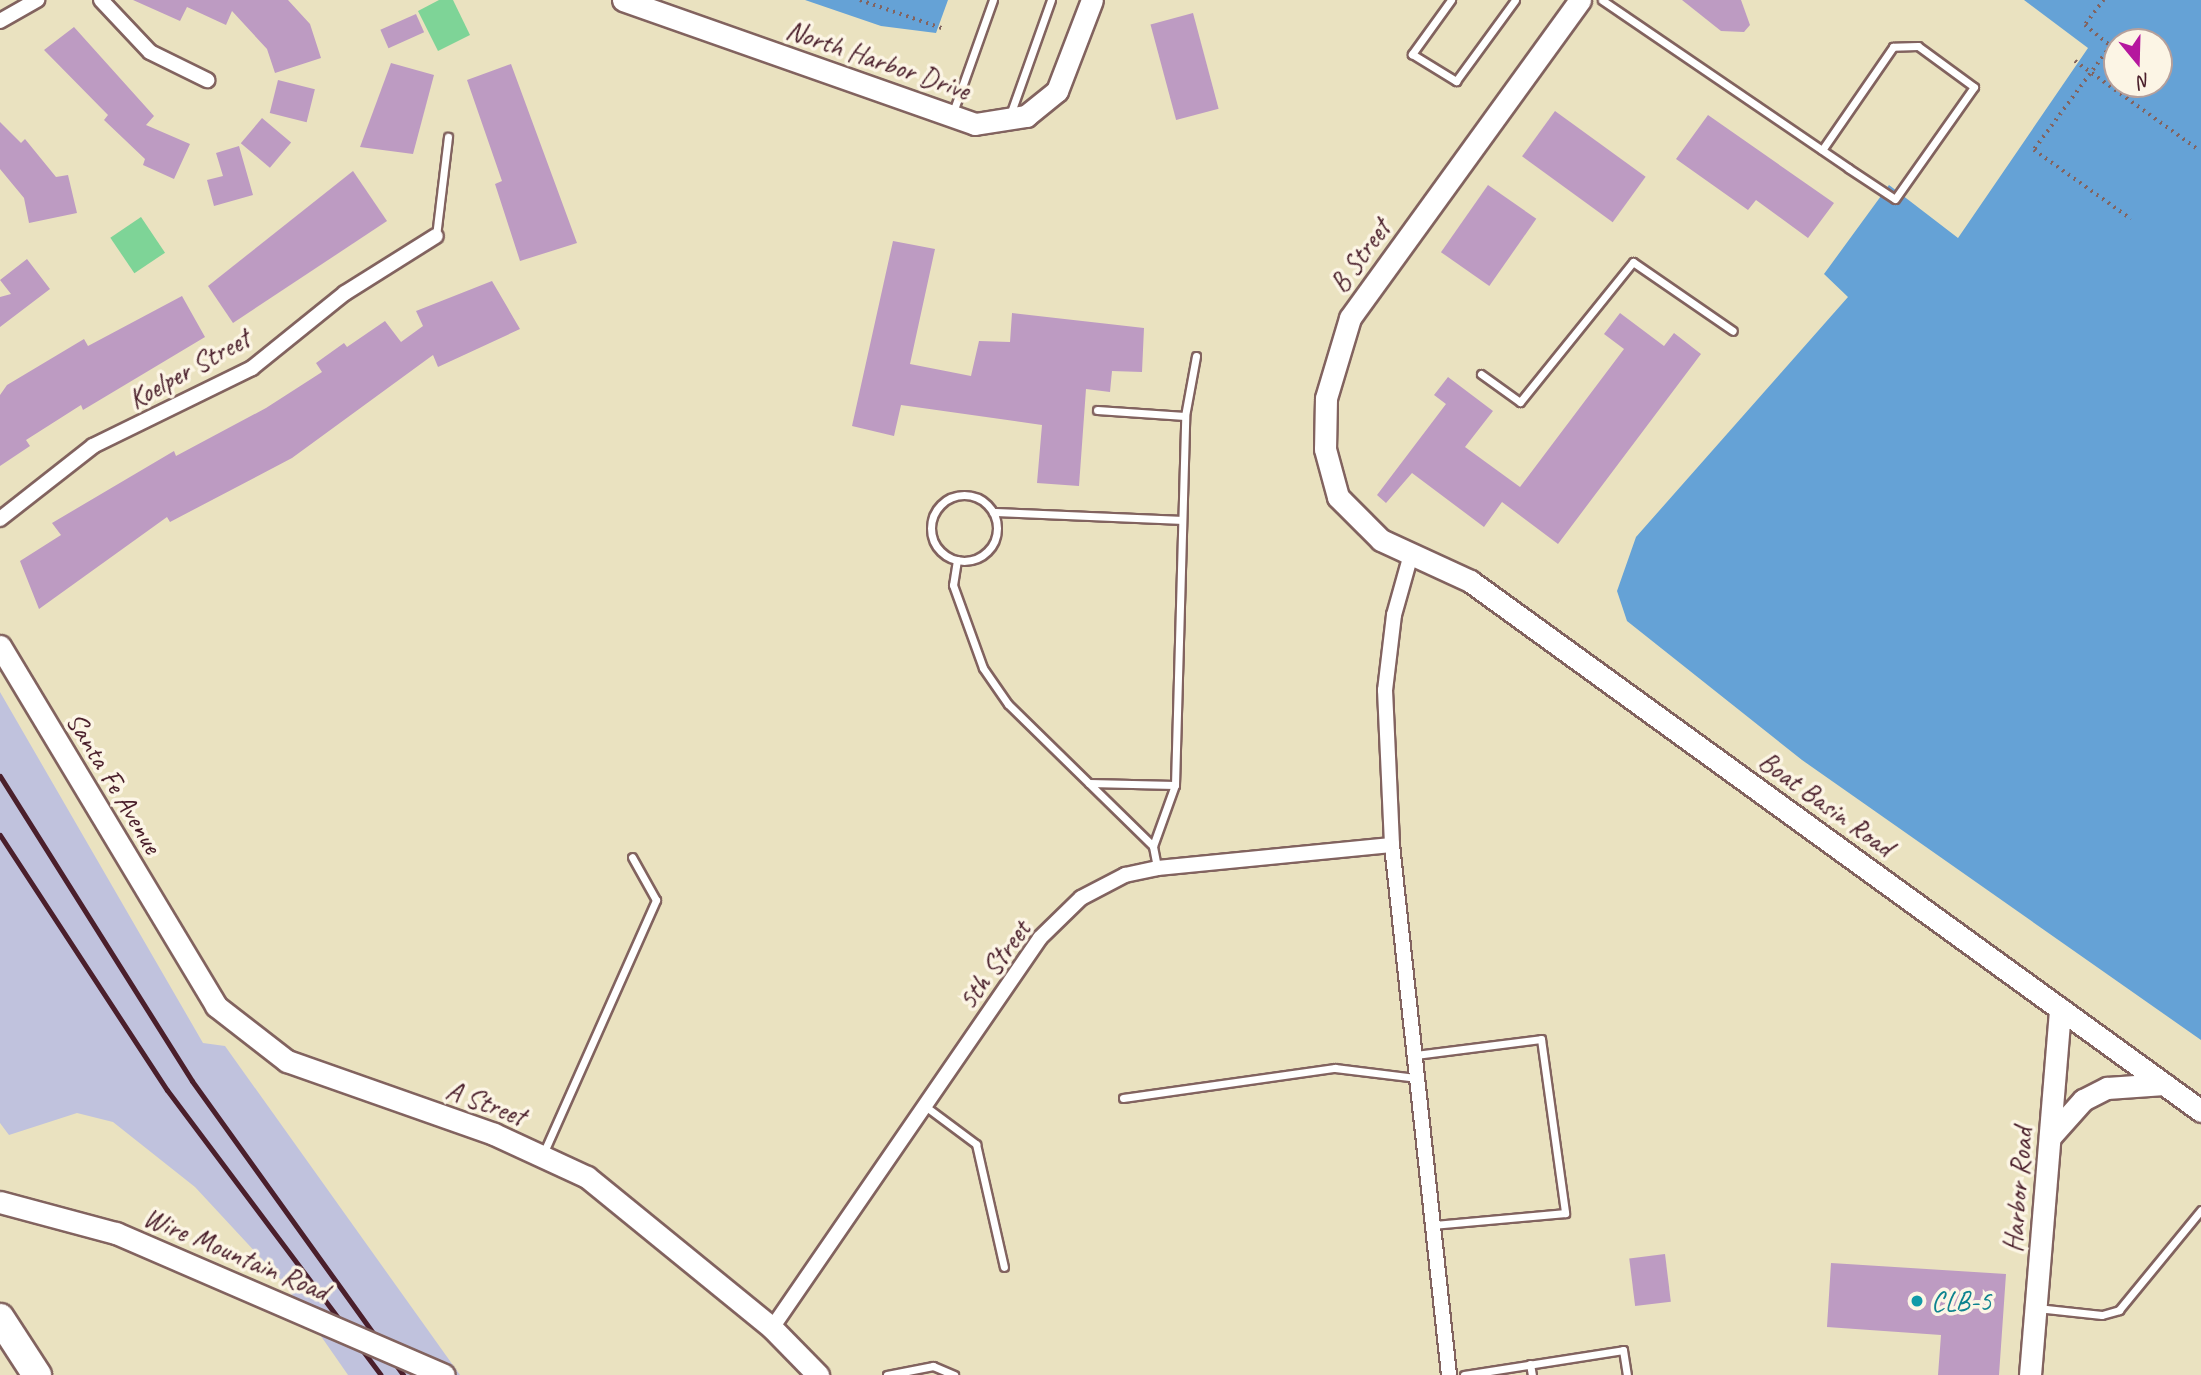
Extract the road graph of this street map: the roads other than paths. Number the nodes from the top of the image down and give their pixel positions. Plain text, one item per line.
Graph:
1 (37, 0) edge
2 (101, 0) edge
3 (623, 0) edge
4 (993, 0) edge
5 (1051, 0) edge
6 (1092, 0) edge
7 (1451, 0) edge
8 (1515, 0) edge
9 (1580, 0) edge
10 (1602, 0) edge
11 (0, 22) edge
12 (206, 80) dead end
13 (952, 116) junction
14 (1007, 122) junction
15 (448, 137) dead end
16 (1822, 150) junction
17 (436, 236) joint
18 (1733, 331) dead end
19 (1196, 356) dead end
20 (1481, 374) dead end
21 (1097, 410) dead end
22 (1185, 416) junction
23 (993, 512) junction
24 (0, 519) edge
25 (1181, 520) junction
26 (1410, 558) junction
27 (957, 560) junction
28 (0, 646) edge
29 (1089, 783) junction
30 (1175, 785) junction
31 (1392, 845) junction
32 (1153, 846) junction
33 (632, 857) dead end
34 (1157, 868) junction
35 (180, 948) joint
36 (2060, 1009) junction
37 (1415, 1055) junction
38 (1417, 1079) junction
39 (2164, 1084) junction
40 (1123, 1098) dead end
41 (925, 1106) junction
42 (2201, 1111) edge
43 (2050, 1137) junction
44 (542, 1154) junction
45 (0, 1202) edge
46 (2201, 1210) edge
47 (1433, 1224) junction
48 (1004, 1267) dead end
49 (2036, 1308) junction
50 (0, 1318) edge
51 (772, 1328) junction
52 (1530, 1364) junction
53 (37, 1375) edge
54 (444, 1375) edge
55 (818, 1375) edge
56 (887, 1375) edge
57 (954, 1375) edge
58 (1449, 1375) edge
59 (1464, 1375) edge
60 (1532, 1375) edge
61 (1626, 1375) edge
62 (2030, 1375) edge

1 - 11 street
2 - 12 street
3 - 13 street, North Harbor Drive
4 - 13 lane
5 - 14 lane
6 - 14 street
7 - 8 lane
9 - 26 street, B Street
10 - 16 lane
13 - 14 street, North Harbor Drive
15 - 17 lane
16 - 16 lane
17 - 24 street, Koelper Street
18 - 20 lane
19 - 22 lane
21 - 22 lane
22 - 25 lane
23 - 25 lane
23 - 27 lane
23 - 27 lane
25 - 30 lane
26 - 31 street
26 - 36 street, Boat Basin Road
27 - 29 lane
28 - 35 street, Santa Fe Avenue
29 - 30 lane
29 - 32 lane
30 - 32 lane
31 - 34 street, 5th Street
31 - 37 street
32 - 34 lane
33 - 44 lane
34 - 41 street, 5th Street
35 - 44 street, A Street
36 - 39 street, Boat Basin Road
36 - 43 street, Harbor Road
37 - 38 street
37 - 47 lane
38 - 40 lane
38 - 47 street
39 - 42 street, Boat Basin Road
39 - 43 street
41 - 48 lane
41 - 51 street, 5th Street
43 - 49 street, Harbor Road
44 - 51 street, A Street
45 - 54 street, Wire Mountain Road, bridge
46 - 49 lane
47 - 58 street
49 - 62 street, Harbor Road
50 - 53 highway
51 - 55 street, A Street
52 - 59 lane
52 - 60 lane
52 - 61 lane
56 - 57 lane

